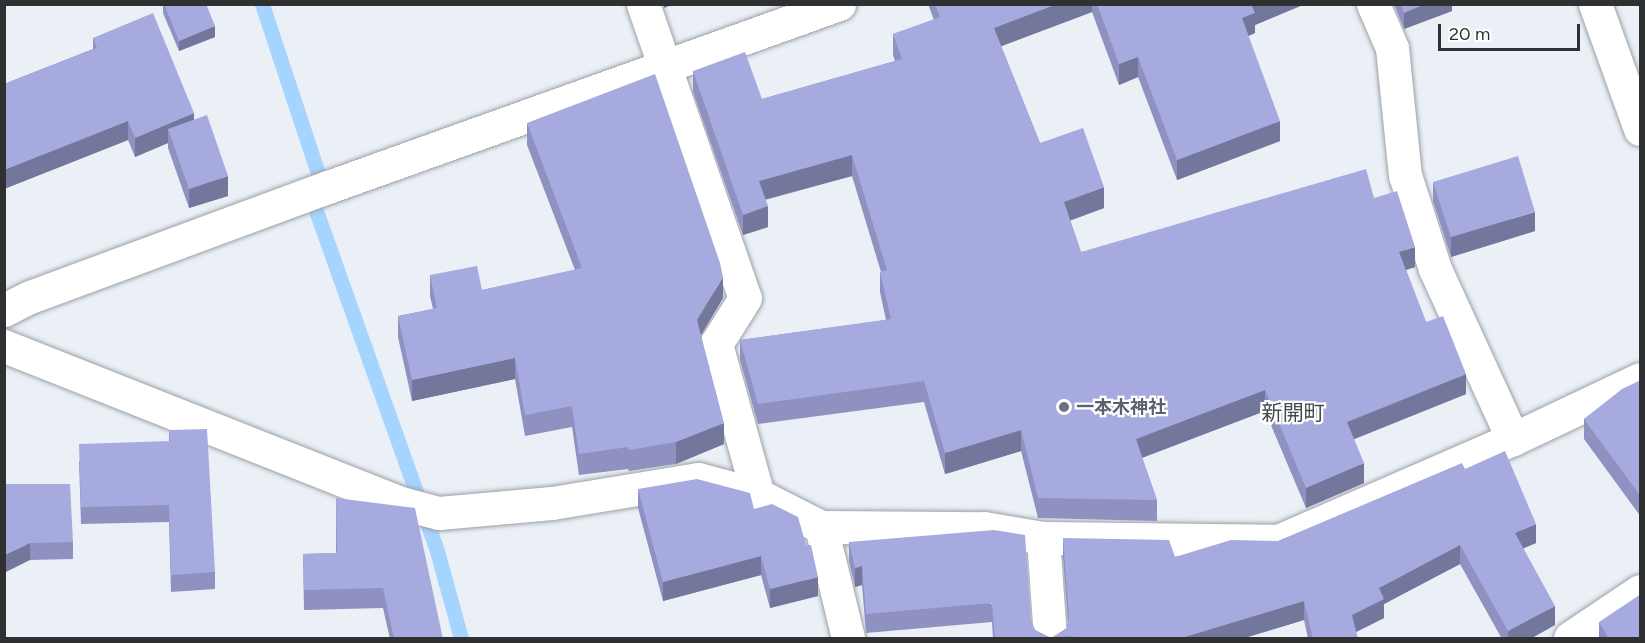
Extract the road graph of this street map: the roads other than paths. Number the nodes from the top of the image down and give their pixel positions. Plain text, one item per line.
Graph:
1 (643, 4) edge
2 (839, 4) edge
3 (1373, 4) edge
4 (1595, 4) edge
5 (665, 68) junction
6 (1641, 129) edge
7 (4, 310) edge
8 (4, 346) edge
9 (1641, 378) edge
10 (1513, 439) junction
11 (758, 495) junction
12 (821, 527) junction
13 (1043, 538) junction
14 (1641, 591) edge
15 (848, 639) edge
16 (1050, 639) edge
17 (1570, 639) edge

1 - 5 street
2 - 5 street
3 - 10 street
4 - 6 street
5 - 7 street
5 - 11 street
8 - 11 street
9 - 10 street
10 - 13 street
11 - 12 street
12 - 13 street
12 - 15 street
13 - 16 street
14 - 17 street

